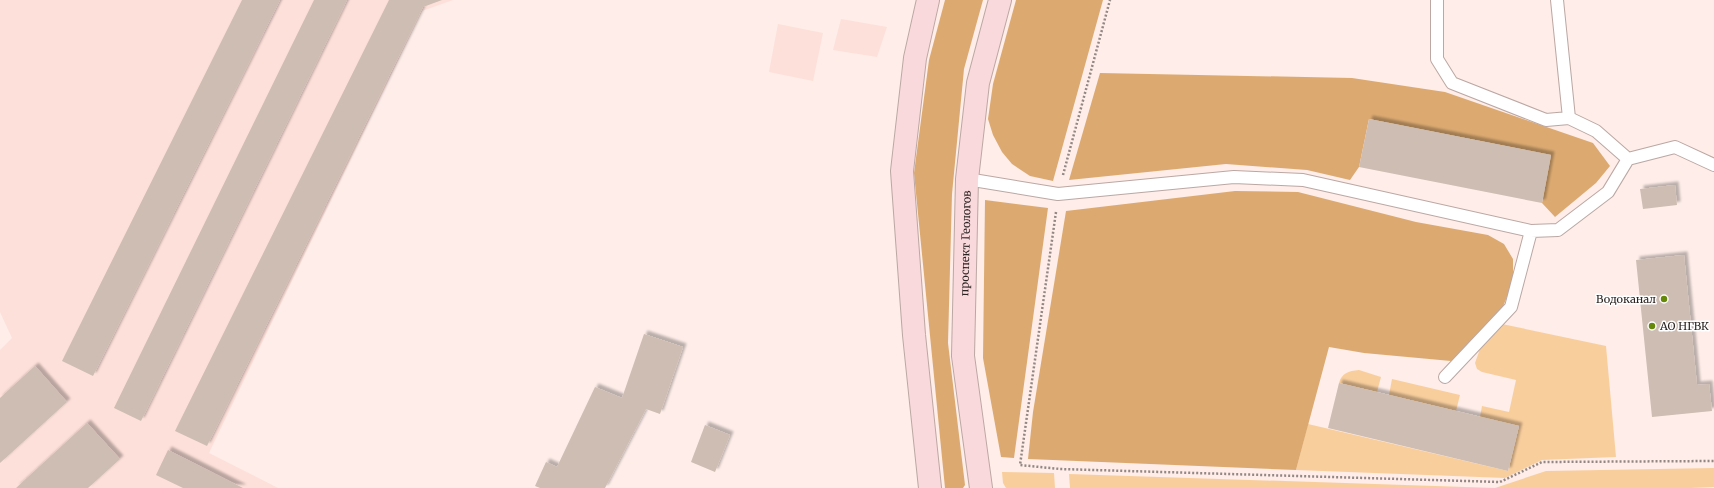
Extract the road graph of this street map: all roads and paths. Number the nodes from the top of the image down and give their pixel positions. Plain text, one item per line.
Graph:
1 (928, 0) edge
2 (1000, 0) edge
3 (1110, 0) edge
4 (1437, 0) edge
5 (1556, 0) edge
6 (1569, 118) junction
7 (1628, 159) junction
8 (1714, 165) edge
9 (967, 180) junction
10 (1058, 194) junction
11 (1530, 231) junction
12 (1445, 377) dead end
13 (1714, 461) edge
14 (930, 488) edge
15 (981, 488) edge

1 - 14 main road
2 - 9 main road, проспект Геологов
3 - 10 path
4 - 6 lane
5 - 6 lane
6 - 7 lane
7 - 8 lane
7 - 11 lane
9 - 10 lane
9 - 15 main road, проспект Геологов
10 - 11 lane
10 - 13 path
11 - 12 lane

